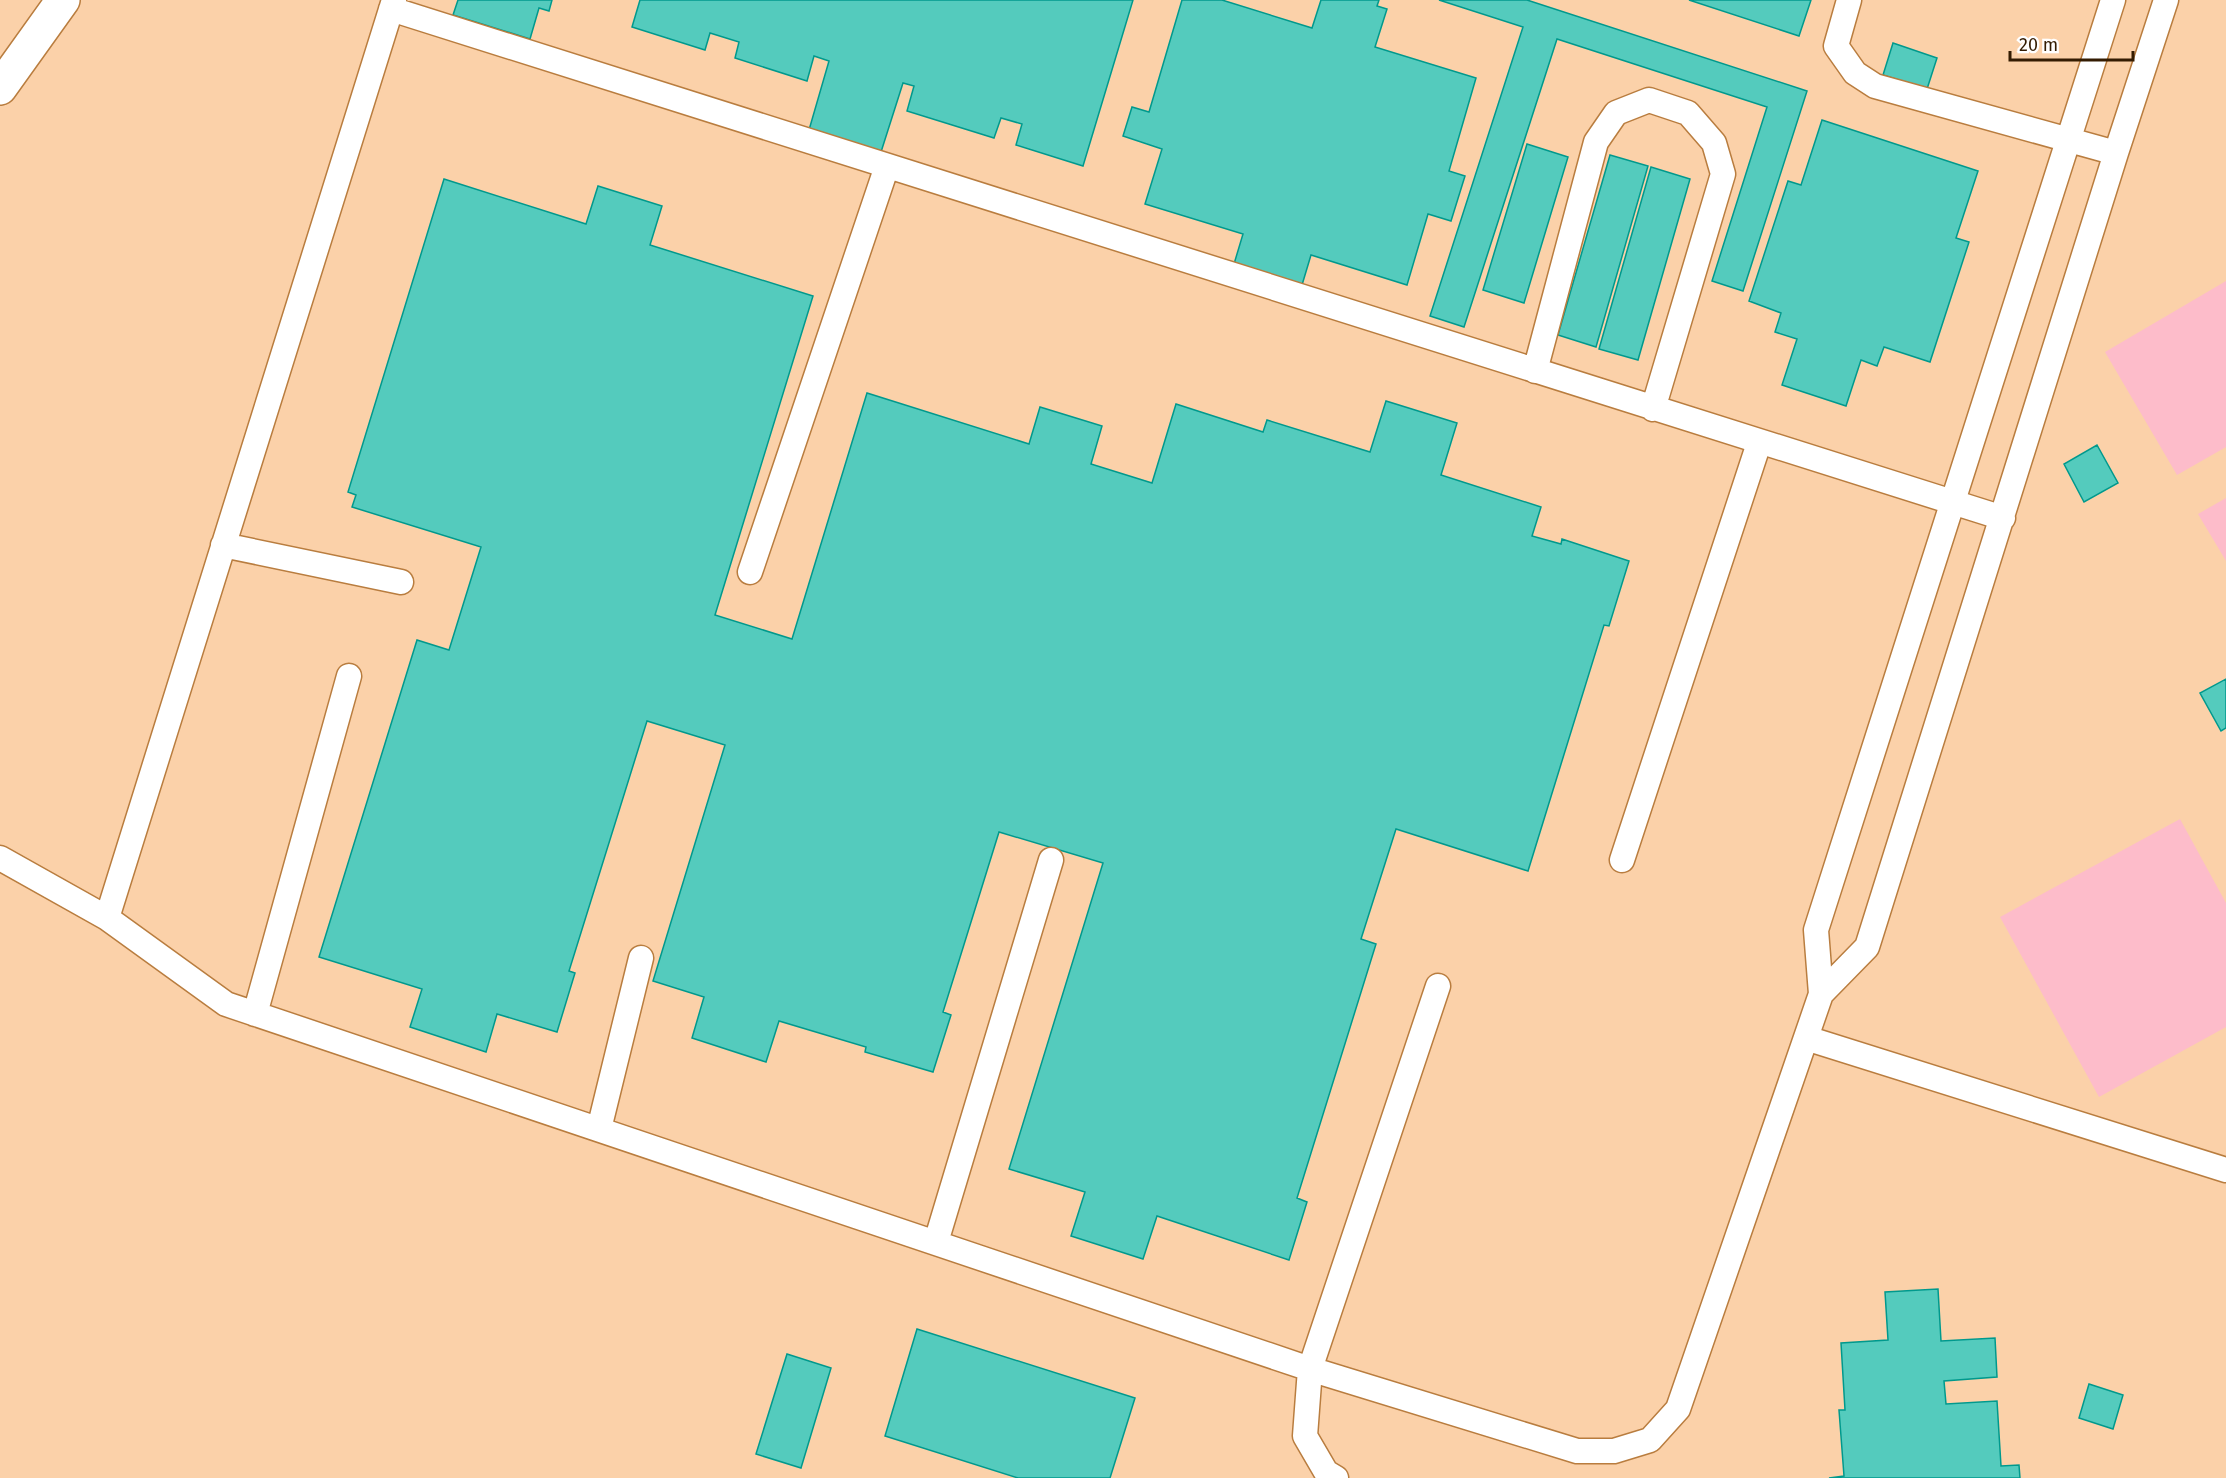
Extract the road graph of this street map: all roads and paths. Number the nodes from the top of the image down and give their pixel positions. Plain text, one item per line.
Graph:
1 (63, 0) edge
2 (1849, 0) edge
3 (2113, 0) edge
4 (2166, 0) edge
5 (392, 4) edge
6 (0, 88) edge
7 (2067, 141) junction
8 (2116, 153) junction
9 (887, 166) junction
10 (1535, 371) junction
11 (1653, 409) junction
12 (1760, 443) junction
13 (1950, 503) junction
14 (2003, 518) junction
15 (223, 545) junction
16 (750, 572) dead end
17 (401, 582) dead end
18 (349, 676) dead end
19 (0, 858) edge
20 (1051, 860) dead end
21 (1622, 860) dead end
22 (107, 918) junction
23 (641, 958) dead end
24 (1438, 986) dead end
25 (1821, 994) junction
26 (255, 1014) junction
27 (1806, 1038) junction
28 (599, 1130) junction
29 (2226, 1170) edge
30 (936, 1242) junction
31 (1310, 1369) junction
32 (1336, 1478) edge

1 - 6 street
2 - 7 lane
3 - 7 lane
4 - 8 lane
5 - 9 lane
5 - 15 lane
7 - 8 lane
7 - 13 lane
8 - 14 lane
9 - 10 lane
9 - 16 lane
10 - 11 lane
10 - 11 lane
11 - 12 lane
12 - 13 lane
12 - 21 lane
13 - 14 lane
13 - 25 lane
14 - 25 lane
15 - 17 lane
15 - 22 lane
18 - 26 lane
19 - 22 lane
20 - 30 lane
22 - 26 lane
23 - 28 lane
24 - 31 lane
25 - 27 lane
26 - 28 lane
27 - 29 lane
27 - 31 lane
28 - 30 lane
30 - 31 lane
31 - 32 lane

